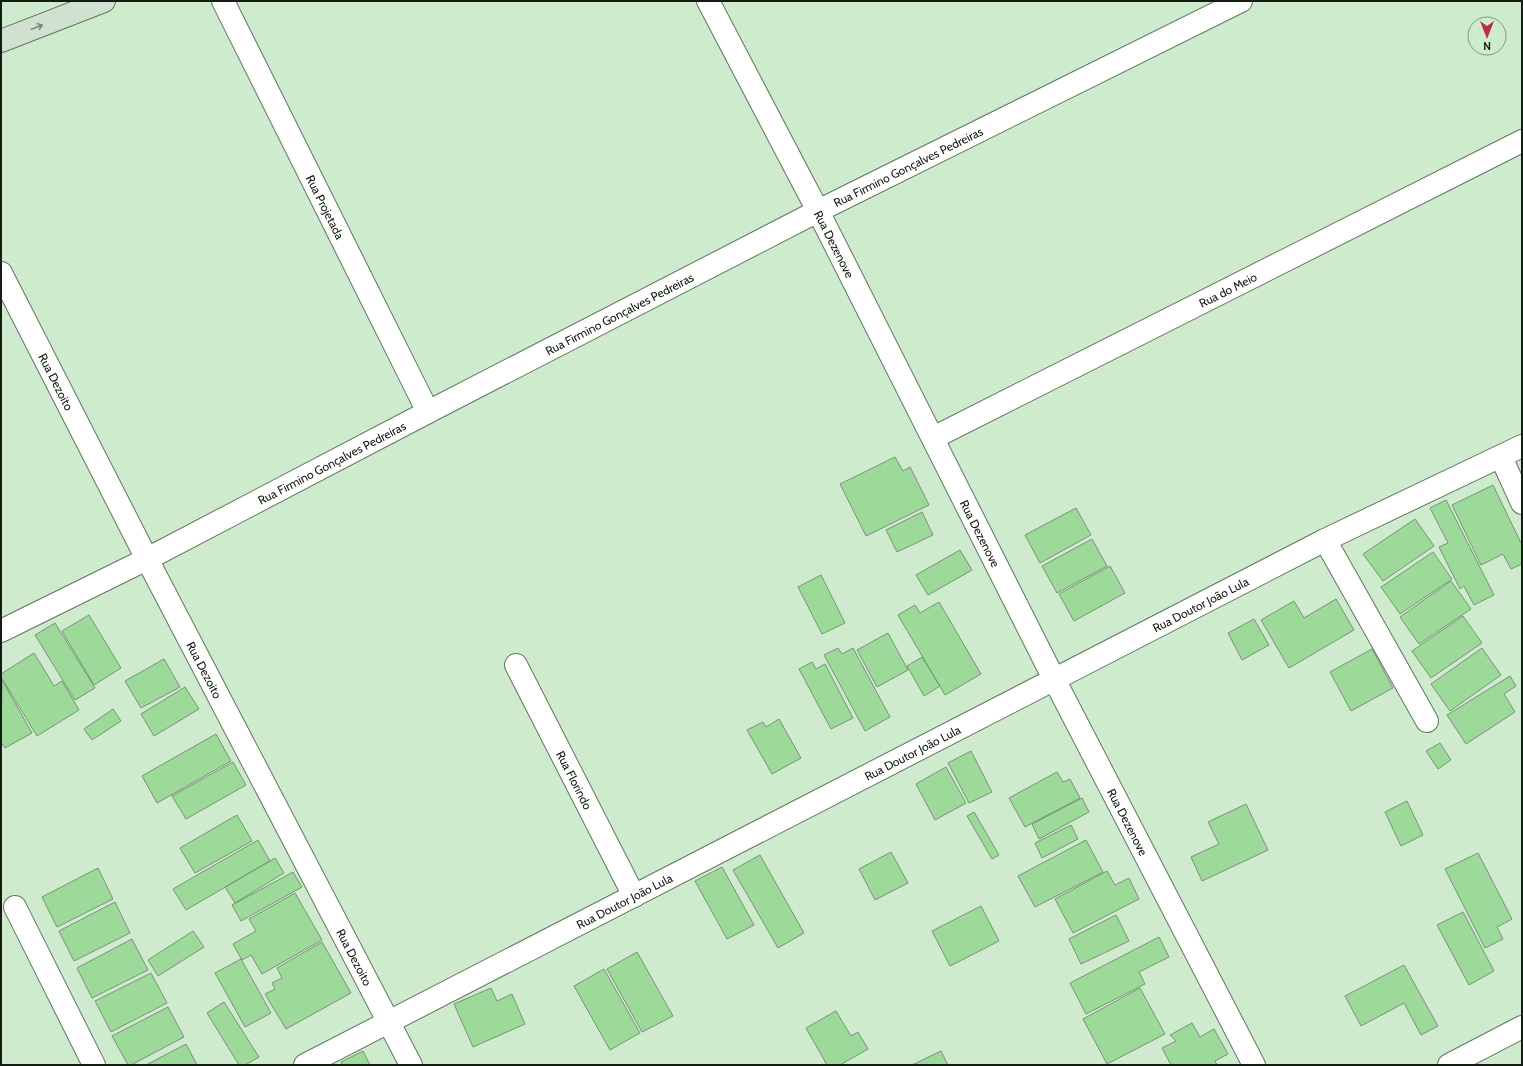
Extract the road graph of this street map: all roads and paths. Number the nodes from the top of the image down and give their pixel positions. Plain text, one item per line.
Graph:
1 (104, 1) edge
2 (223, 1) edge
3 (708, 1) edge
4 (1241, 1) edge
5 (1, 41) edge
6 (1522, 141) edge
7 (818, 211) junction
8 (1, 273) edge
9 (428, 412) junction
10 (933, 438) junction
11 (1522, 446) edge
12 (1502, 456) junction
13 (1522, 503) edge
14 (1325, 540) junction
15 (147, 559) junction
16 (1, 631) edge
17 (516, 665) dead end
18 (1054, 679) junction
19 (1427, 721) dead end
20 (634, 896) junction
21 (15, 907) dead end
22 (388, 1022) junction
23 (1522, 1027) edge
24 (94, 1065) edge
25 (305, 1065) edge
26 (411, 1065) edge
27 (1254, 1065) edge
28 (1449, 1065) edge

5 -> 1 main road
2 - 9 street, Rua Projetada
3 - 7 street, Rua Dezenove
4 - 7 street, Rua Firmino Gonçalves Pedreiras
6 - 10 street, Rua do Meio
7 - 9 street, Rua Firmino Gonçalves Pedreiras
7 - 10 street, Rua Dezenove
8 - 15 street, Rua Dezoito
9 - 15 street, Rua Firmino Gonçalves Pedreiras
10 - 18 street, Rua Dezenove
11 - 12 street, Rua Doutor João Lula
12 - 13 street
12 - 14 street, Rua Doutor João Lula
14 - 18 street, Rua Doutor João Lula
14 - 19 street
15 - 16 street, Rua Firmino Gonçalves Pedreiras
15 - 22 street, Rua Dezoito
17 - 20 street, Rua Florindo
18 - 20 street, Rua Doutor João Lula
18 - 27 street, Rua Dezenove
20 - 22 street, Rua Doutor João Lula
21 - 24 street
22 - 25 street, Rua Doutor João Lula
22 - 26 street, Rua Dezoito
23 - 28 street

